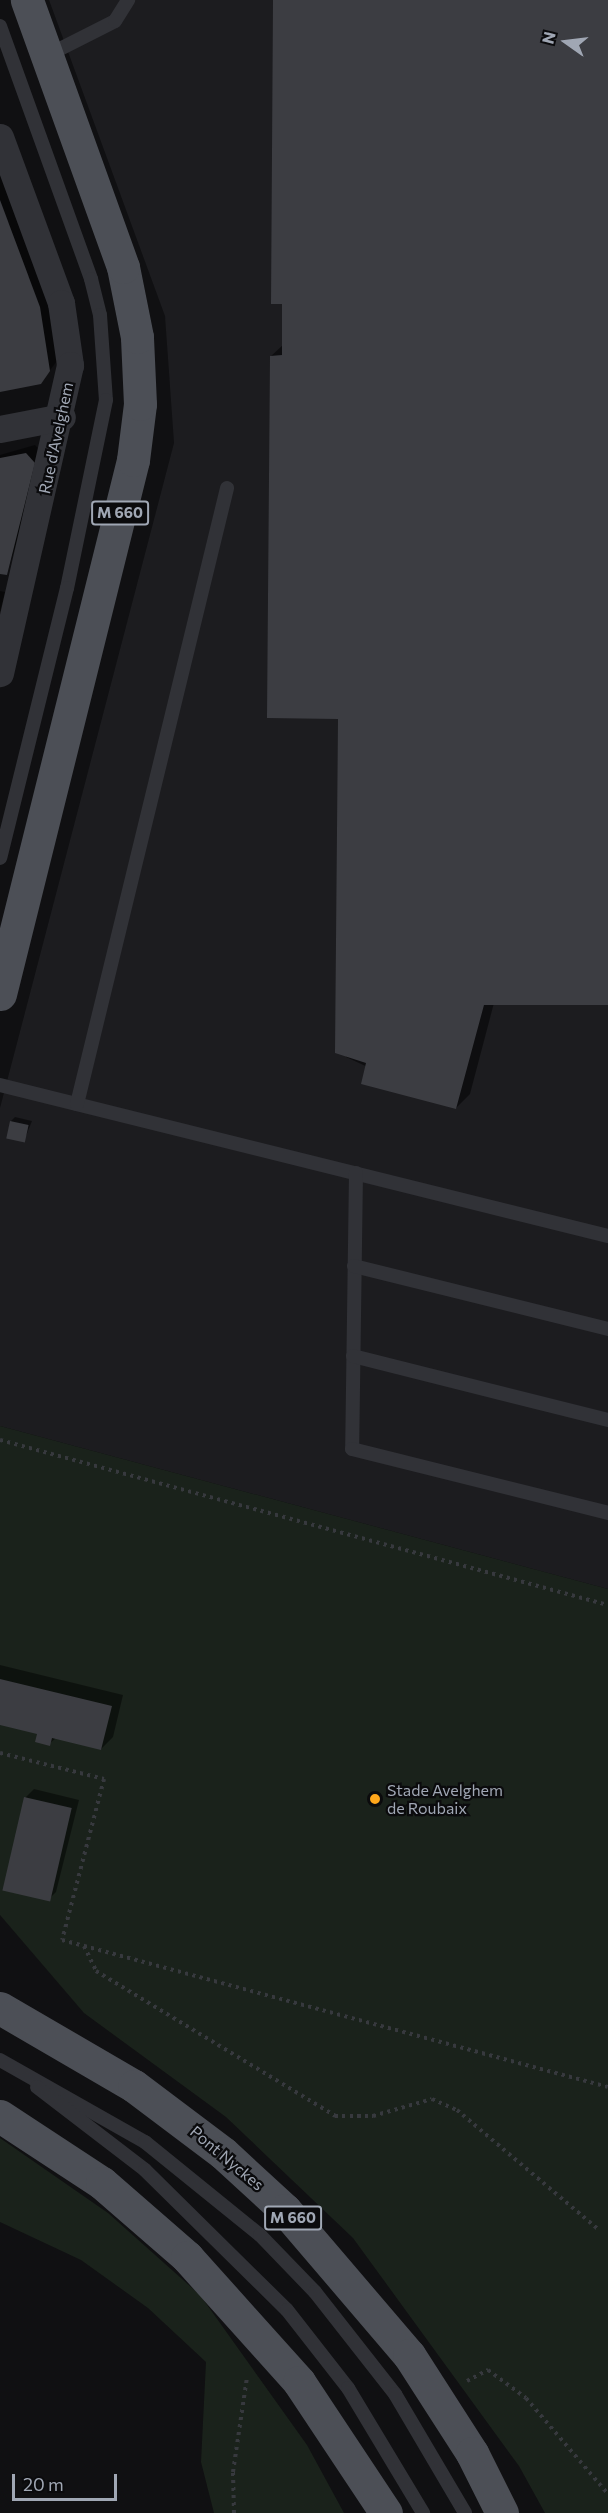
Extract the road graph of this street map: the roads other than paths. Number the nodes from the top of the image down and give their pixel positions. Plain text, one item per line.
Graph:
1 (25, 0) edge
2 (128, 0) edge
3 (0, 26) edge
4 (42, 45) junction
5 (0, 137) edge
6 (62, 417) junction
7 (0, 429) edge
8 (227, 488) dead end
9 (0, 673) edge
10 (0, 858) edge
11 (0, 994) edge
12 (0, 1085) edge
13 (77, 1104) junction
14 (356, 1173) junction
15 (608, 1236) edge
16 (354, 1266) junction
17 (608, 1329) edge
18 (353, 1356) junction
19 (608, 1420) edge
20 (608, 1513) edge
21 (0, 2008) edge
22 (1, 2060) edge
23 (0, 2116) edge
24 (386, 2513) edge
25 (423, 2513) edge
26 (465, 2513) edge
27 (502, 2513) edge

1 - 4 main road, M 660
2 - 4 lane
3 - 10 lane
4 - 11 main road, M 660
5 - 6 street, Rue d'Avelghem
6 - 7 street
6 - 9 street, Rue d'Avelghem
8 - 13 lane
12 - 13 lane
13 - 14 lane
14 - 15 lane
14 - 16 lane
16 - 17 lane
16 - 18 lane
18 - 19 lane
18 - 20 lane
21 - 27 main road, Pont Nyckes / M 660
22 - 25 lane
22 - 26 lane
23 - 24 main road

